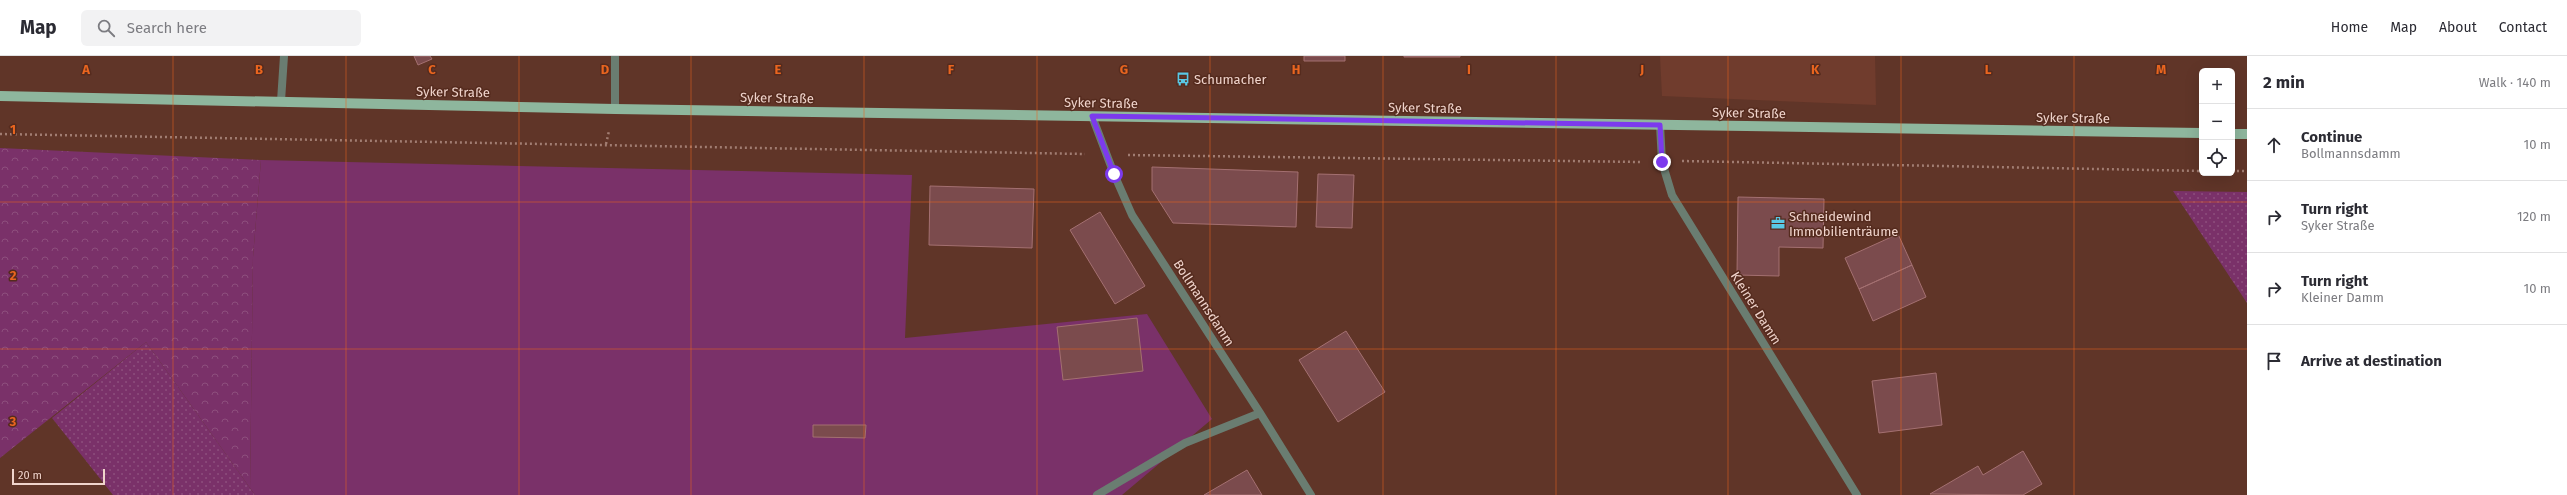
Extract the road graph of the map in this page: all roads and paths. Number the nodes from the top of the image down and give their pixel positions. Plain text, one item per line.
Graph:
1 (284, 56) edge
2 (615, 56) edge
3 (0, 96) edge
4 (281, 101) junction
5 (615, 109) junction
6 (1092, 116) junction
7 (1660, 125) junction
8 (2199, 134) edge
9 (2235, 134) edge
10 (2247, 134) edge
11 (2235, 171) edge
12 (2247, 171) edge
13 (1260, 412) junction
14 (1097, 495) edge
15 (1311, 495) edge
16 (1857, 495) edge

1 - 4 street
2 - 5 street
3 - 4 main road, Syker Straße
4 - 5 main road, Syker Straße
5 - 6 main road, Syker Straße
6 - 7 main road, Syker Straße
6 - 13 street, Bollmannsdamm
7 - 8 main road, Syker Straße
7 - 16 street, Kleiner Damm
9 - 10 main road
11 - 12 path
13 - 14 street
13 - 15 street, Bollmannsdamm

